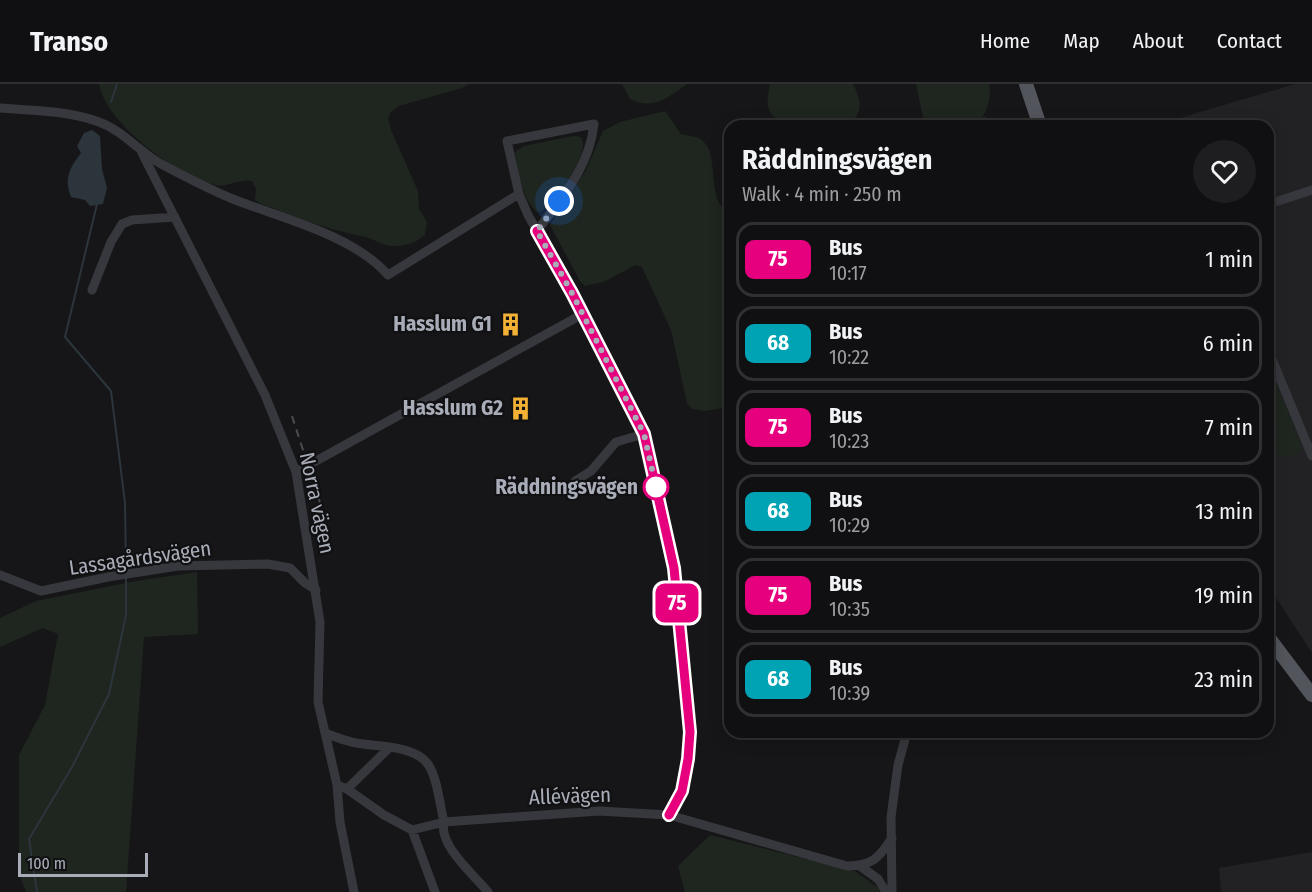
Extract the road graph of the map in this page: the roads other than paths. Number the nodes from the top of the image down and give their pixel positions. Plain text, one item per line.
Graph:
1 (1026, 84) edge
2 (0, 108) edge
3 (1038, 120) edge
4 (141, 151) junction
5 (1312, 190) edge
6 (519, 194) junction
7 (1274, 202) edge
8 (174, 217) junction
9 (537, 231) junction
10 (92, 290) dead end
11 (582, 315) junction
12 (1274, 364) edge
13 (644, 434) junction
14 (1312, 456) edge
15 (296, 472) junction
16 (575, 481) dead end
17 (0, 575) edge
18 (316, 590) junction
19 (1274, 645) edge
20 (1312, 695) edge
21 (325, 733) junction
22 (905, 738) edge
23 (390, 747) junction
24 (337, 785) junction
25 (347, 789) junction
26 (669, 815) junction
27 (444, 822) junction
28 (412, 830) junction
29 (892, 838) junction
30 (861, 866) junction
31 (354, 892) edge
32 (435, 892) edge
33 (488, 892) edge
34 (886, 892) edge
35 (892, 892) edge

1 - 3 main road
2 - 4 street
4 - 6 street
4 - 8 street, Norra vägen
5 - 7 street
6 - 9 street
6 - 9 street
8 - 10 street
8 - 15 street, Norra vägen
9 - 11 street
11 - 13 street
11 - 15 street
12 - 14 street
13 - 16 street
13 - 26 street
15 - 18 street, Norra vägen
17 - 18 street, Lassagårdsvägen
18 - 21 street, Norra vägen
19 - 20 main road
21 - 23 street
21 - 24 street, Norra vägen
22 - 29 street
23 - 25 street
23 - 27 street
24 - 25 street
24 - 31 street, Norra vägen
25 - 28 street
26 - 27 street, Allévägen
26 - 30 street, Allévägen
27 - 28 street, Allévägen
27 - 33 street
28 - 32 street
29 - 30 street
29 - 35 street
30 - 34 street

